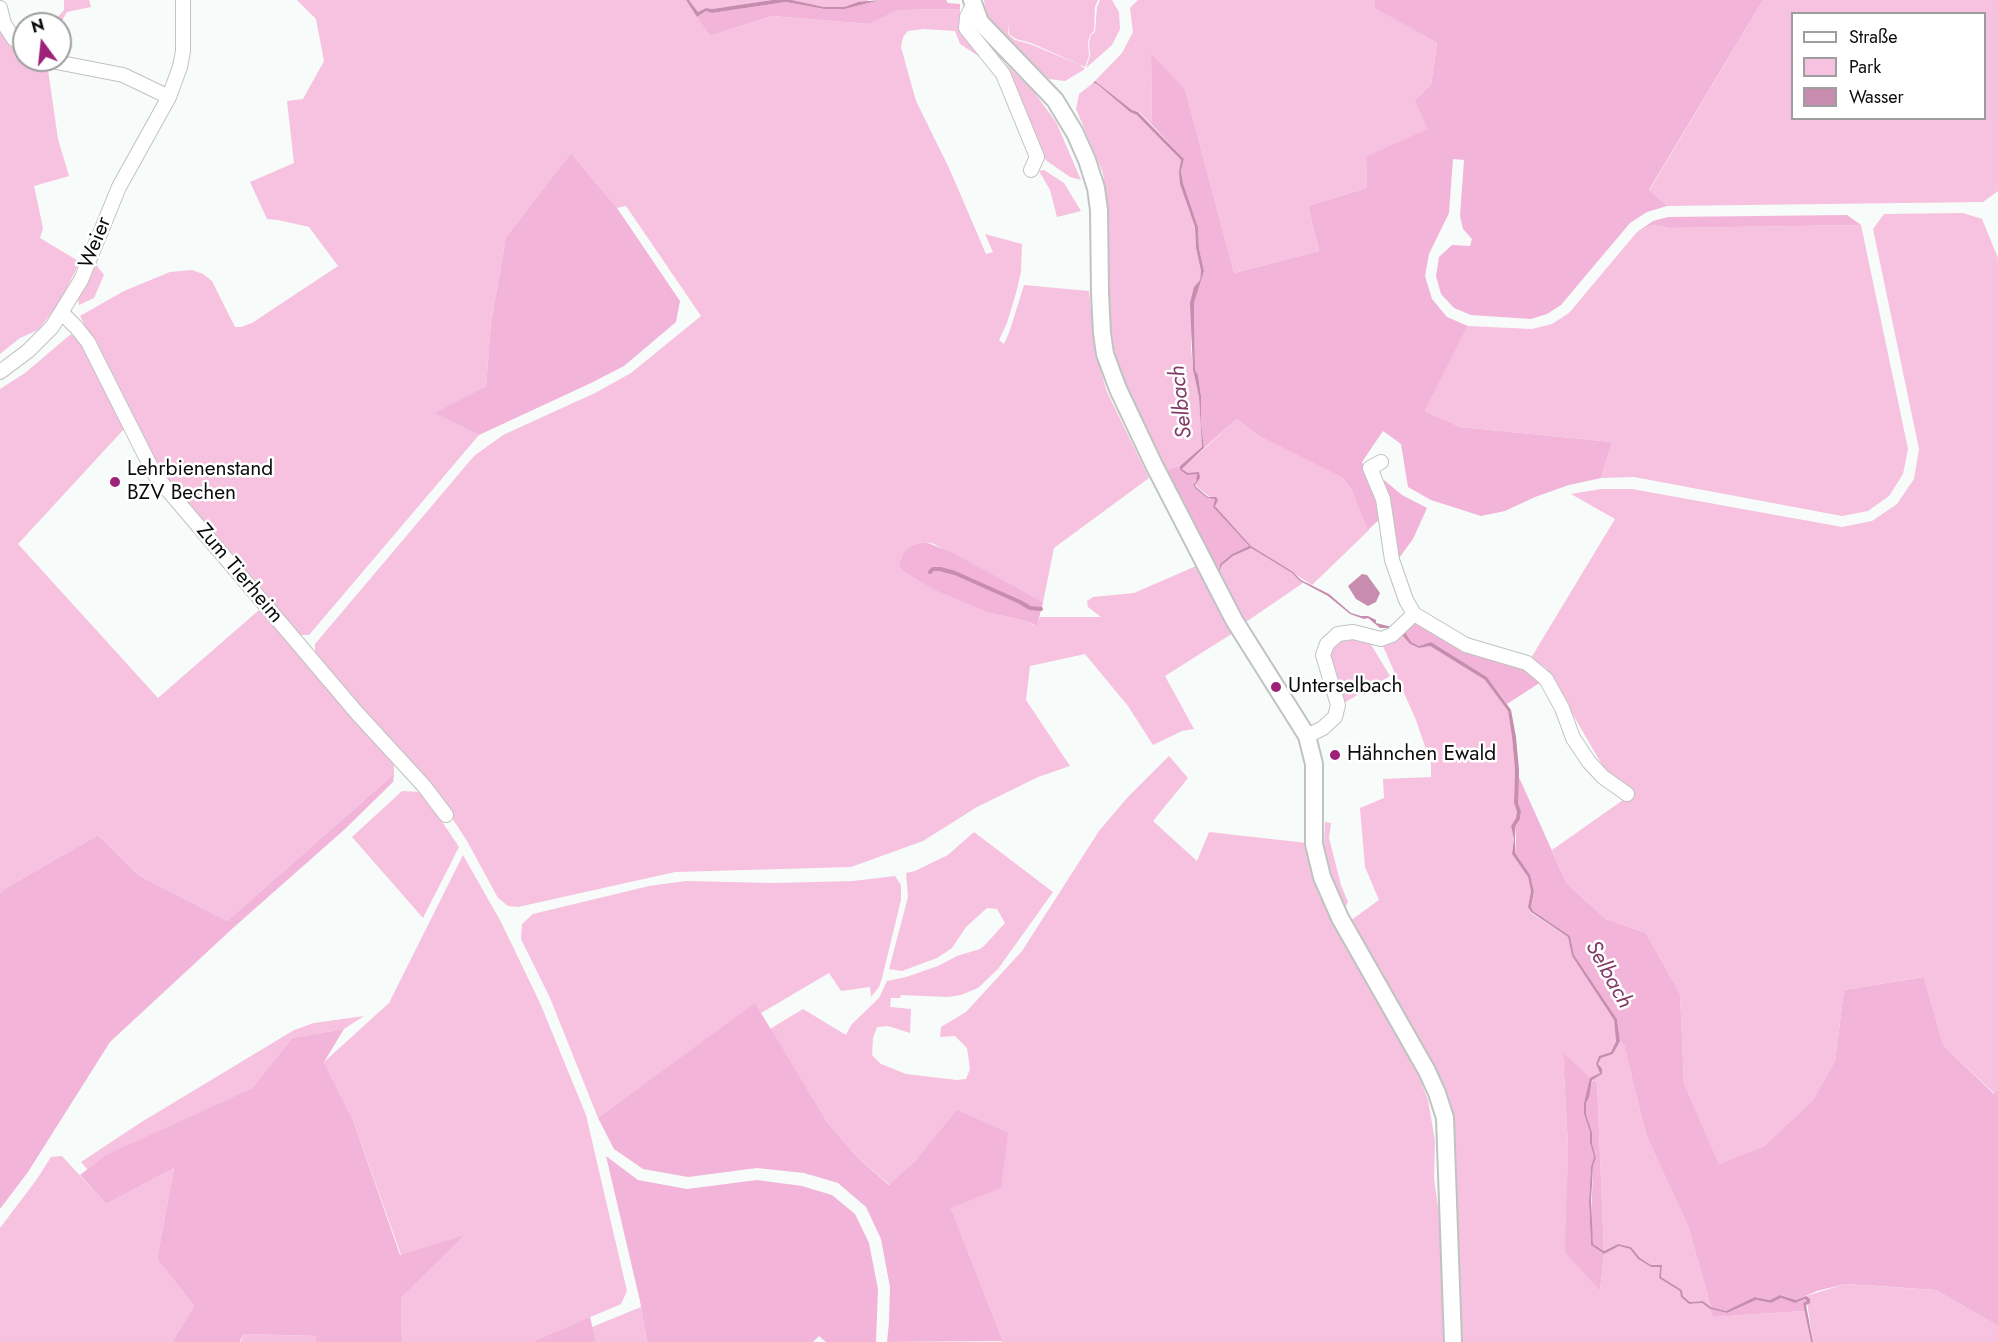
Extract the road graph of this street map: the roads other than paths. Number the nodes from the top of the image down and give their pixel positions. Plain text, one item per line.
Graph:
1 (183, 0) edge
2 (972, 3) edge
3 (0, 8) edge
4 (12, 36) edge
5 (72, 65) edge
6 (169, 97) junction
7 (1031, 170) dead end
8 (62, 313) junction
9 (0, 372) edge
10 (1381, 462) dead end
11 (1414, 614) junction
12 (1307, 736) junction
13 (1628, 794) dead end
14 (446, 815) dead end
15 (1454, 1342) edge

1 - 6 street, Weier
2 - 7 street
2 - 12 street
3 - 4 street
5 - 6 street
6 - 8 street, Weier
8 - 9 street, Weier
8 - 14 street, Zum Tierheim
10 - 11 street
11 - 12 street
11 - 13 street
12 - 15 street

